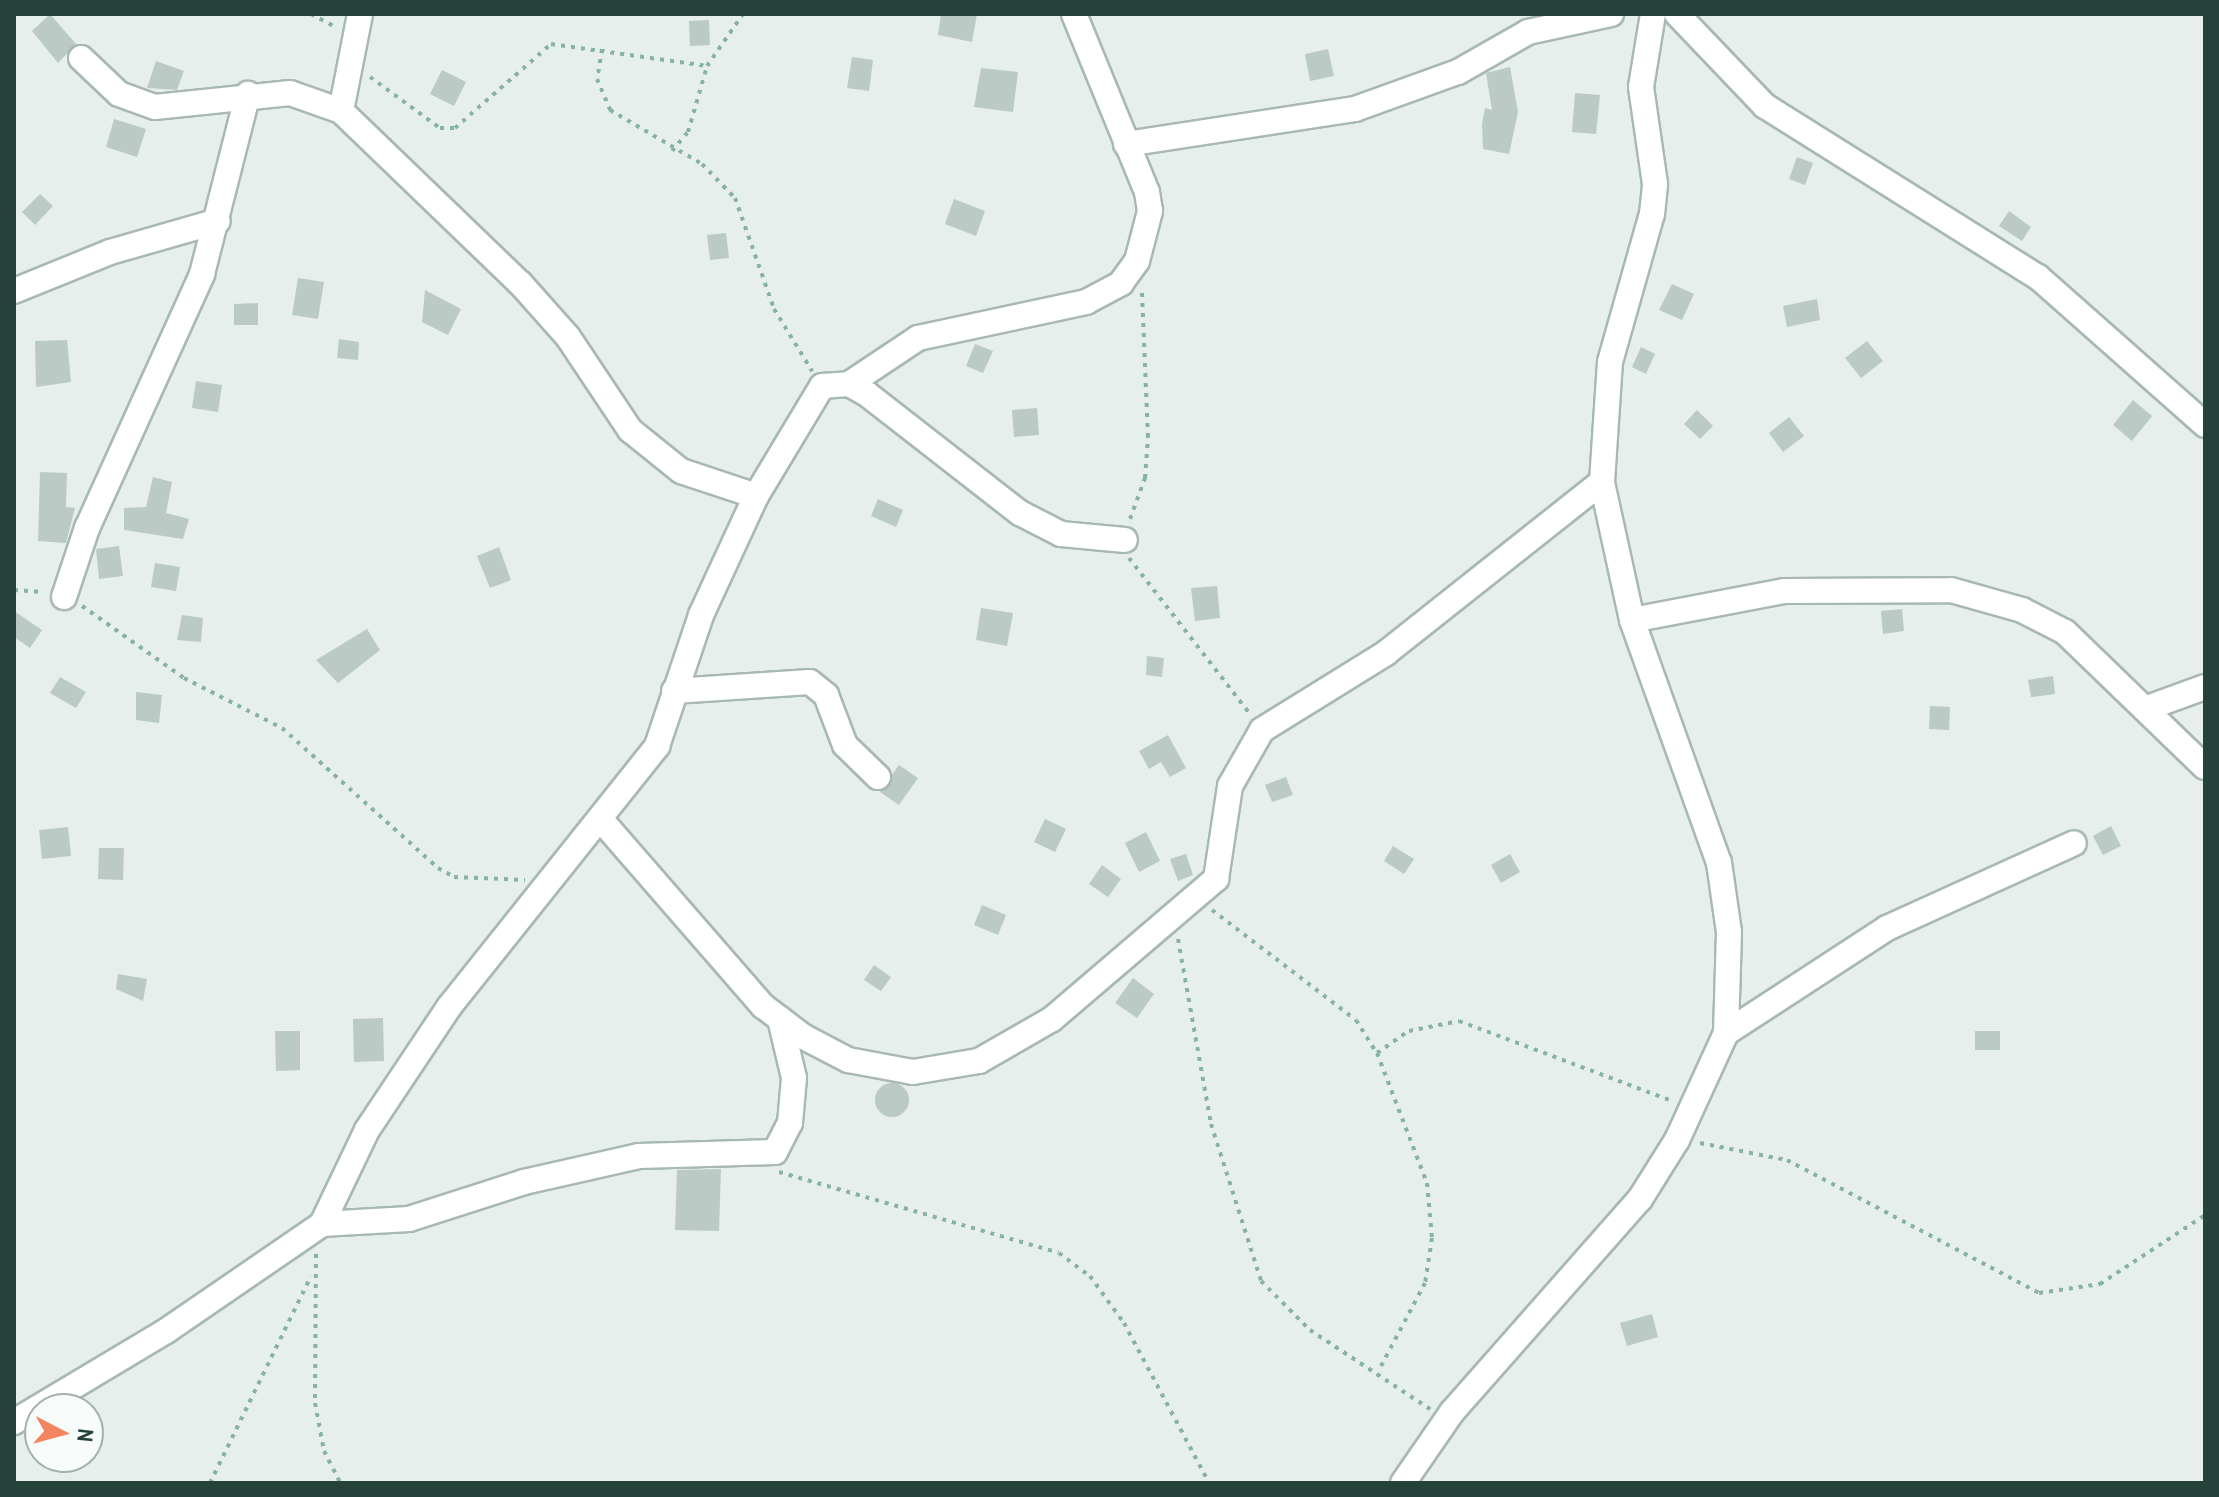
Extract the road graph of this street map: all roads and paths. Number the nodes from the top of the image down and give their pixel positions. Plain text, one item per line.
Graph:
1 (311, 14) edge
2 (743, 14) edge
3 (1074, 14) edge
4 (1611, 14) edge
5 (1653, 14) edge
6 (1677, 14) edge
7 (357, 26) edge
8 (602, 49) junction
9 (81, 58) dead end
10 (707, 66) junction
11 (350, 68) junction
12 (248, 94) junction
13 (341, 111) junction
14 (1126, 144) junction
15 (672, 151) junction
16 (218, 221) junction
17 (1137, 261) junction
18 (14, 291) edge
19 (849, 384) junction
20 (822, 386) junction
21 (2205, 425) edge
22 (1602, 482) junction
23 (756, 496) junction
24 (1125, 540) junction
25 (14, 590) edge
26 (64, 597) junction
27 (1632, 620) junction
28 (2205, 687) edge
29 (674, 691) junction
30 (2150, 707) junction
31 (1262, 730) junction
32 (2205, 767) edge
33 (878, 777) dead end
34 (602, 821) junction
35 (2074, 843) dead end
36 (551, 880) junction
37 (1198, 898) junction
38 (1175, 920) junction
39 (780, 1019) junction
40 (1726, 1033) junction
41 (1377, 1053) junction
42 (1694, 1108) junction
43 (1677, 1140) junction
44 (746, 1154) junction
45 (2205, 1215) edge
46 (322, 1224) junction
47 (312, 1274) junction
48 (1379, 1370) junction
49 (1446, 1421) junction
50 (14, 1422) edge
51 (1407, 1481) edge
52 (210, 1483) edge
53 (340, 1483) edge
54 (1209, 1483) edge

1 - 7 path
2 - 10 path
3 - 14 street
4 - 14 street
5 - 22 street
6 - 21 street
7 - 11 street
8 - 10 path
8 - 11 path
8 - 15 path
9 - 12 street
10 - 15 path
11 - 13 street
12 - 13 street
12 - 16 street
13 - 23 street
14 - 17 street
15 - 20 path
16 - 18 street
16 - 26 street
17 - 19 street
17 - 24 path
19 - 20 street
19 - 24 street
20 - 23 street
22 - 27 street
22 - 31 street
23 - 29 street
24 - 31 path
25 - 26 path
26 - 36 path
27 - 30 street
27 - 40 street
28 - 30 street
29 - 33 street
29 - 34 street
30 - 32 street
31 - 37 street
34 - 36 street
34 - 39 street
35 - 40 street
36 - 46 street
37 - 38 street
37 - 41 path
38 - 39 street
38 - 48 path
39 - 44 street
40 - 42 street
41 - 42 path
41 - 48 path
42 - 43 street
43 - 45 path
43 - 49 street
44 - 46 street
44 - 54 path
46 - 47 path
46 - 50 street
47 - 52 path
47 - 53 path
48 - 49 path
49 - 51 street

